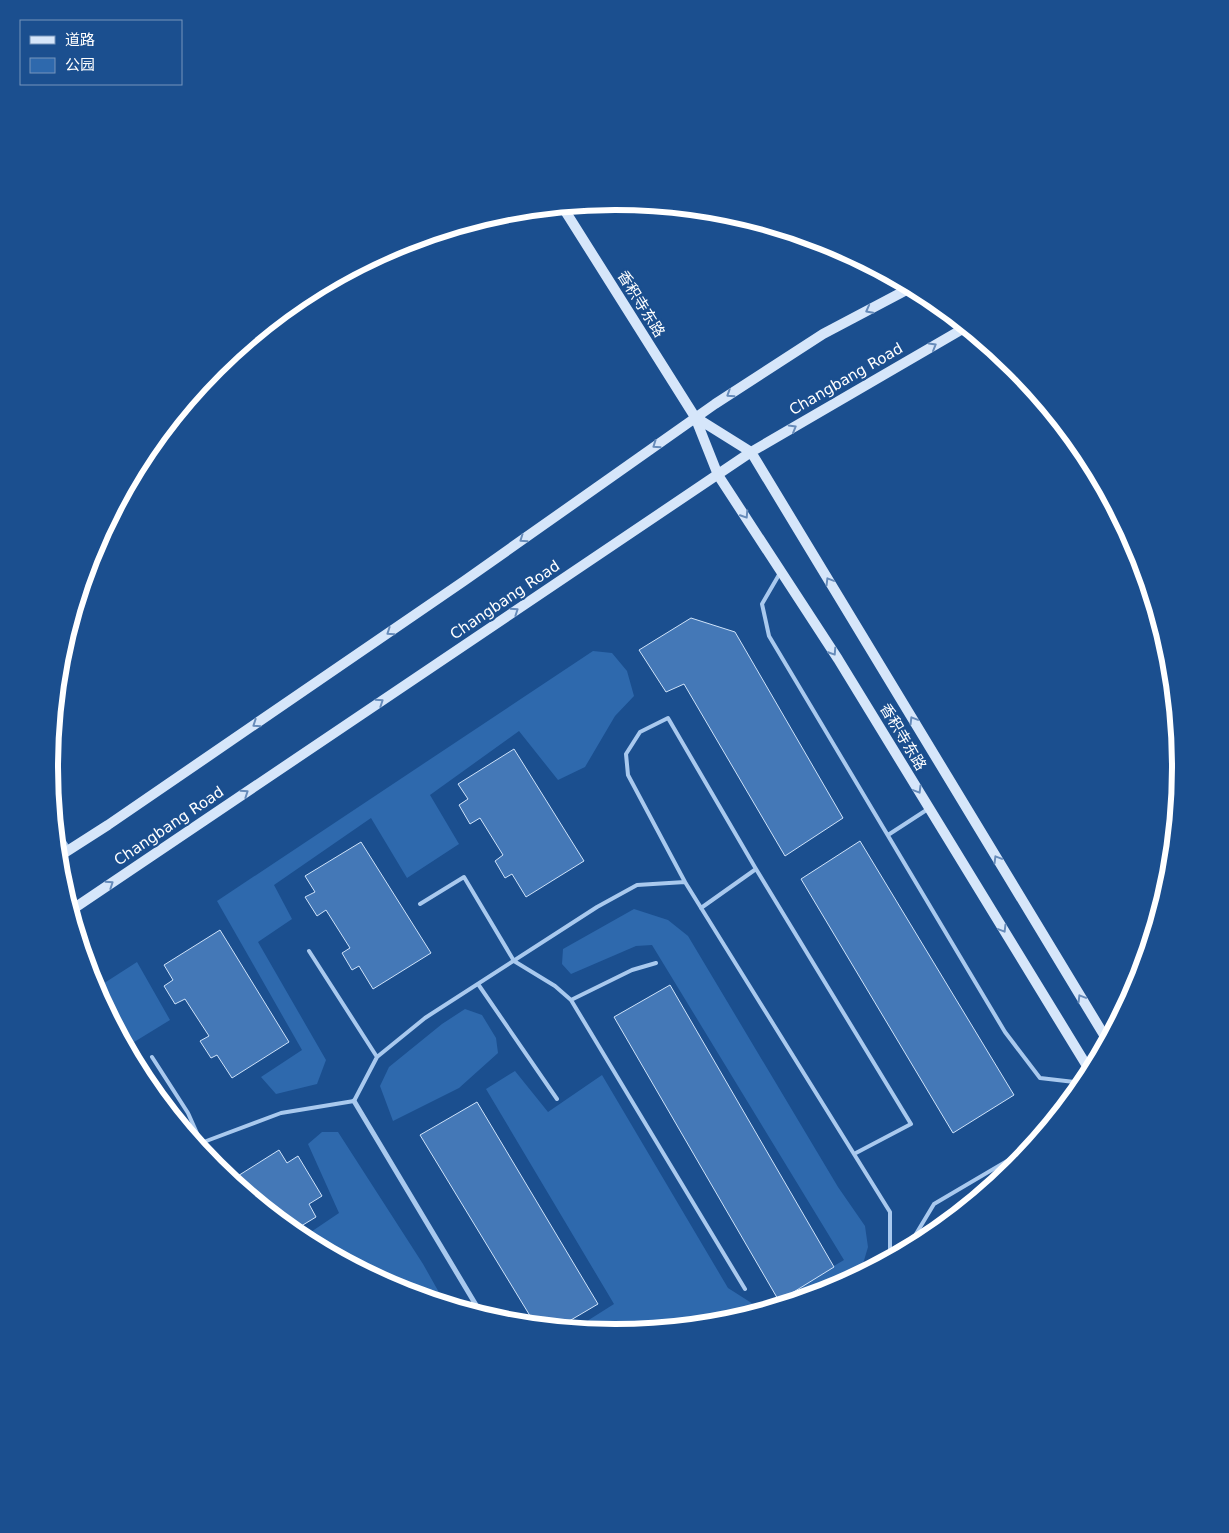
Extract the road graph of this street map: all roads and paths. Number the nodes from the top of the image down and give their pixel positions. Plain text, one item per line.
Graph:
1 (566, 212) edge
2 (904, 291) edge
3 (960, 330) edge
4 (695, 417) junction
5 (751, 452) junction
6 (718, 475) junction
7 (781, 571) junction
8 (929, 808) junction
9 (888, 835) junction
10 (62, 839) edge
11 (69, 850) junction
12 (64, 853) edge
13 (756, 869) junction
14 (685, 882) junction
15 (420, 904) dead end
16 (75, 907) edge
17 (701, 908) junction
18 (309, 950) dead end
19 (514, 961) junction
20 (656, 963) dead end
21 (478, 984) junction
22 (571, 1000) junction
23 (1103, 1034) edge
24 (152, 1057) dead end
25 (377, 1057) junction
26 (1086, 1064) edge
27 (1074, 1082) edge
28 (557, 1099) dead end
29 (354, 1101) junction
30 (197, 1135) edge
31 (204, 1143) edge
32 (854, 1154) junction
33 (1007, 1161) edge
34 (916, 1235) edge
35 (890, 1251) edge
36 (745, 1289) dead end
37 (477, 1307) edge

1 - 4 main road, 香积寺东路
2 -> 4 main road
5 -> 3 main road, Changbang Road
4 - 5 main road, 香积寺东路
4 - 6 main road, 香积寺东路
4 -> 11 main road
5 - 6 main road, Changbang Road
23 -> 5 main road, 香积寺东路
6 -> 7 main road, 香积寺东路
16 -> 6 main road, Changbang Road
7 -> 8 main road, 香积寺东路
7 - 9 lane
8 - 9 lane
8 -> 26 main road, 香积寺东路
9 - 27 lane
10 - 11 street
11 - 12 main road
13 - 14 lane
13 - 17 lane
13 - 32 lane
14 - 17 lane
14 - 19 lane
15 - 19 lane
17 - 32 lane
18 - 25 lane
19 - 21 lane
19 - 22 lane
20 - 22 lane
21 - 25 lane
21 - 28 lane
22 - 36 lane
24 - 30 lane
25 - 29 lane
29 - 31 lane
29 - 37 street
32 - 35 lane
33 - 34 lane

